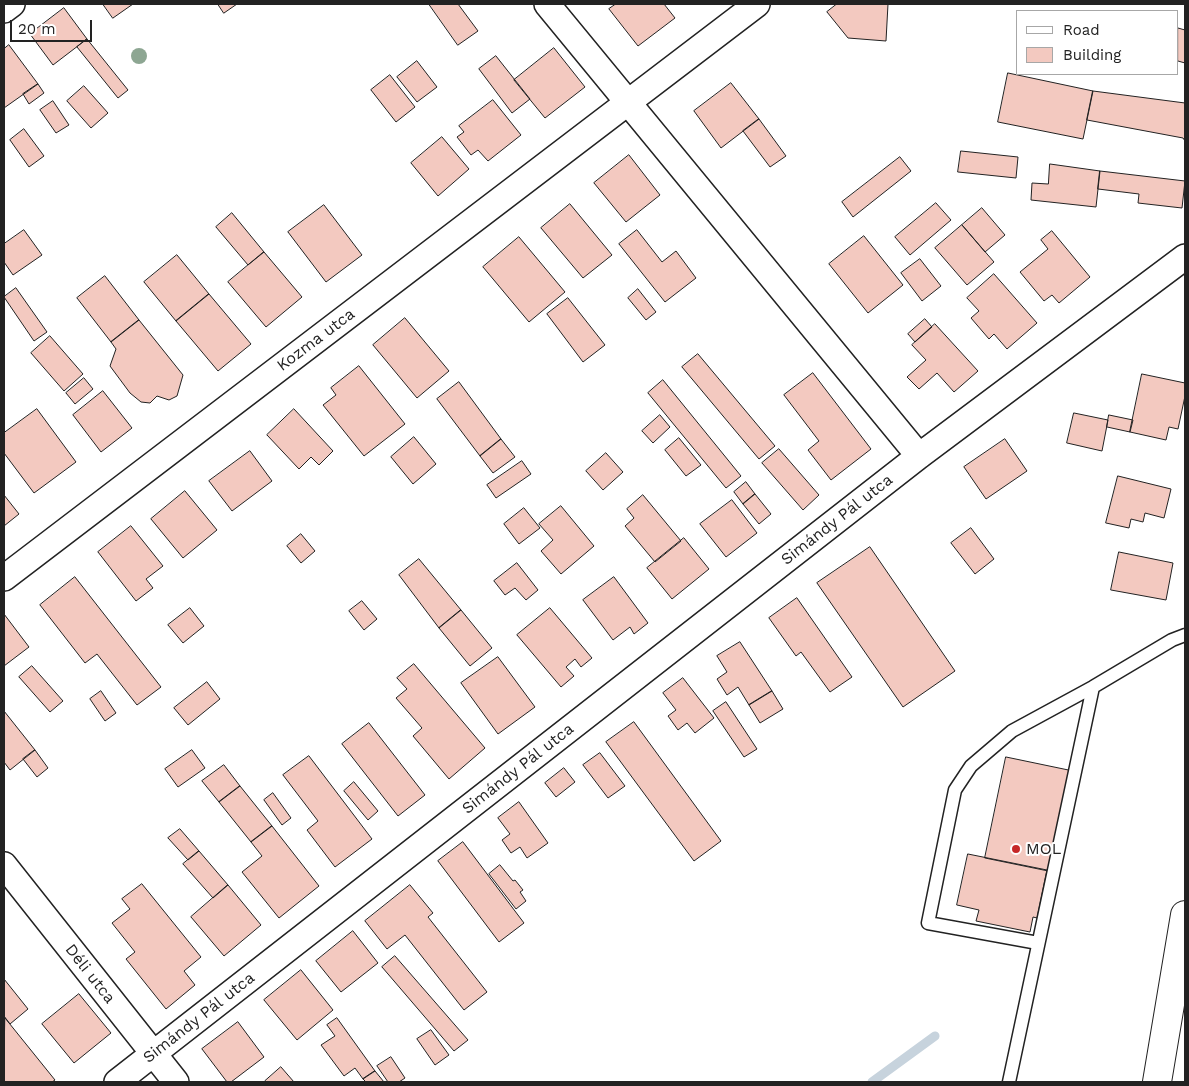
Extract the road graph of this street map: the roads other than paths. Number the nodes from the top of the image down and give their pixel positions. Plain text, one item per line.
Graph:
1 (12, 4) edge
2 (547, 4) edge
3 (757, 4) edge
4 (4, 10) edge
5 (628, 102) junction
6 (1185, 257) edge
7 (919, 456) junction
8 (4, 578) edge
9 (1185, 635) edge
10 (1092, 687) junction
11 (4, 865) edge
12 (1185, 915) edge
13 (1038, 943) junction
14 (153, 1054) junction
15 (117, 1082) edge
16 (176, 1082) edge
17 (1009, 1082) edge
18 (1156, 1082) edge

1 - 4 street
2 - 5 street
3 - 5 street, Kozma utca
5 - 7 street
5 - 8 street, Kozma utca
6 - 7 street, Simándy Pál utca
7 - 14 street, Simándy Pál utca
9 - 10 lane
10 - 13 lane
10 - 13 lane
11 - 14 street, Déli utca
12 - 18 main road
13 - 17 lane
14 - 15 street, Simándy Pál utca
14 - 16 street, Déli utca

